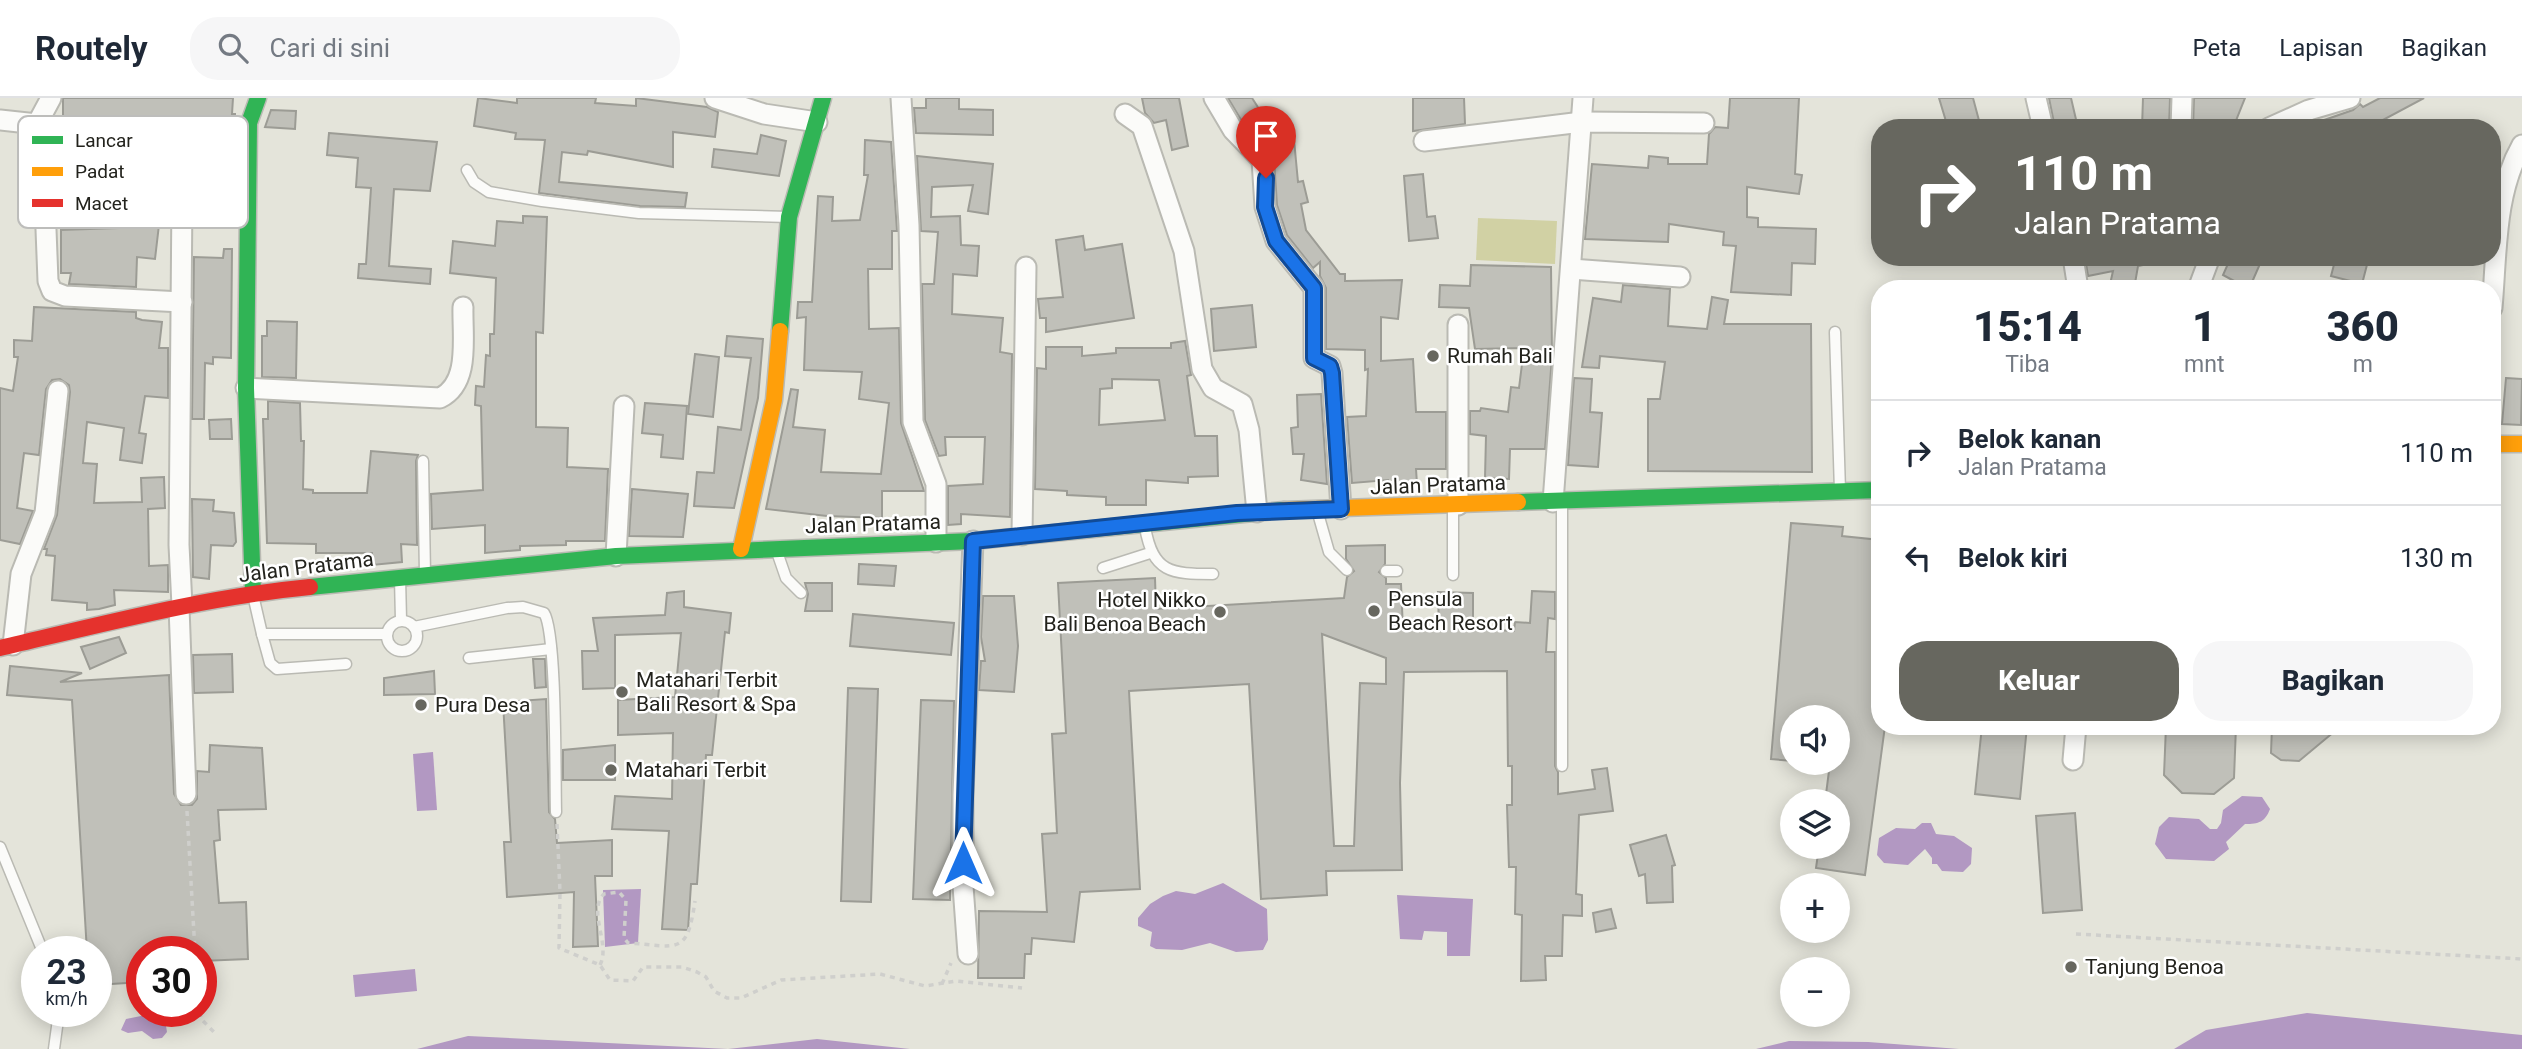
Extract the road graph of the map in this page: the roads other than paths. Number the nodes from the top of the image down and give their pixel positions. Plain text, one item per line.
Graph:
1 (51, 98) edge
2 (258, 98) edge
3 (715, 98) edge
4 (823, 98) edge
5 (901, 98) edge
6 (1214, 98) edge
7 (1583, 98) edge
8 (2036, 98) edge
9 (2182, 98) edge
10 (2350, 98) edge
11 (1125, 114) dead end
12 (41, 116) edge
13 (2041, 119) edge
14 (2181, 119) edge
15 (2289, 119) edge
16 (0, 120) edge
17 (18, 122) edge
18 (817, 122) junction
19 (1582, 122) junction
20 (1704, 123) dead end
21 (1423, 141) dead end
22 (2522, 145) edge
23 (467, 170) dead end
24 (248, 211) edge
25 (789, 217) junction
26 (2501, 220) edge
27 (46, 228) edge
28 (182, 228) edge
29 (248, 228) edge
30 (1026, 267) dead end
31 (1571, 269) junction
32 (1680, 277) dead end
33 (182, 302) junction
34 (463, 307) dead end
35 (1458, 325) dead end
36 (1835, 332) dead end
37 (246, 388) junction
38 (58, 391) dead end
39 (624, 406) dead end
40 (2501, 444) edge
41 (2522, 444) edge
42 (423, 461) dead end
43 (1871, 491) edge
44 (1840, 492) junction
45 (1558, 502) junction
46 (1456, 505) junction
47 (1317, 509) junction
48 (1341, 509) junction
49 (1257, 512) junction
50 (1145, 523) junction
51 (1022, 535) junction
52 (973, 541) junction
53 (936, 542) junction
54 (776, 548) junction
55 (741, 549) junction
56 (1150, 553) junction
57 (616, 556) junction
58 (1103, 568) dead end
59 (1347, 570) dead end
60 (1385, 571) dead end
61 (1397, 571) dead end
62 (1213, 574) dead end
63 (425, 575) junction
64 (1453, 575) dead end
65 (400, 578) junction
66 (253, 593) junction
67 (801, 593) dead end
68 (180, 606) junction
69 (401, 620) junction
70 (414, 627) junction
71 (262, 634) junction
72 (386, 634) junction
73 (7, 647) edge
74 (551, 649) junction
75 (469, 658) dead end
76 (346, 664) dead end
77 (2075, 735) edge
78 (2073, 760) dead end
79 (1562, 766) dead end
80 (186, 794) road end
81 (556, 812) road end
82 (0, 847) edge
83 (36, 936) edge
84 (968, 954) dead end
85 (57, 1027) edge
86 (54, 1049) edge

1 - 12 street
2 - 24 street
3 - 18 street
4 - 18 street
5 - 53 street
6 - 48 street
7 - 19 street
8 - 13 street
9 - 14 street
10 - 15 street
11 - 49 street
16 - 17 street
18 - 25 street
19 - 20 street
19 - 21 street
19 - 31 street
22 - 26 street
23 - 25 lane
25 - 55 street
27 - 33 street
28 - 33 street
29 - 37 street
30 - 51 street
31 - 32 street
31 - 45 street
33 - 68 street
34 - 37 street
35 - 46 street
36 - 44 lane
37 - 66 street
38 - 73 street
39 - 57 street
40 - 41 street
42 - 63 lane
43 - 44 street, Jalan Pratama
44 - 45 street, Jalan Pratama
45 - 46 street, Jalan Pratama
45 - 79 lane
46 - 48 street, Jalan Pratama
46 - 64 lane
47 - 48 street, Jalan Pratama
47 - 49 street, Jalan Pratama
47 - 59 lane
49 - 50 street, Jalan Pratama
50 - 51 street, Jalan Pratama
50 - 56 lane
51 - 52 street, Jalan Pratama
52 - 53 street, Jalan Pratama
52 - 84 street
53 - 54 street, Jalan Pratama
54 - 55 street, Jalan Pratama
54 - 67 lane
55 - 57 street, Jalan Pratama
56 - 58 lane
56 - 62 lane
57 - 63 street, Jalan Pratama
60 - 61 lane
63 - 65 street, Jalan Pratama
65 - 66 street, Jalan Pratama
65 - 69 lane
66 - 68 street, Jalan Pratama
66 - 71 lane
68 - 73 street, Jalan Pratama
68 - 80 street
69 - 70 lane
69 - 72 lane
70 - 72 lane
70 - 74 lane
71 - 72 lane
71 - 76 lane
74 - 75 lane
74 - 81 lane
77 - 78 street
82 - 83 lane
85 - 86 lane

